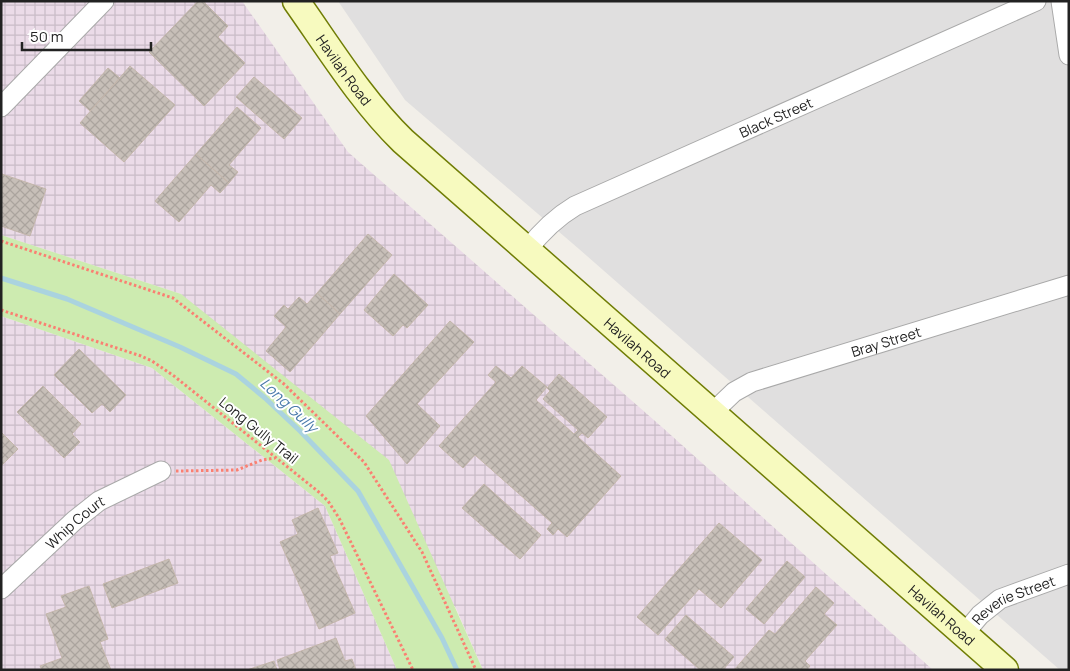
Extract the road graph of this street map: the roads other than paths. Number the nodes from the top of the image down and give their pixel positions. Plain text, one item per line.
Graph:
1 (104, 1) edge
2 (296, 1) edge
3 (1036, 1) edge
4 (1061, 1) edge
5 (1069, 55) edge
6 (1, 107) edge
7 (527, 250) junction
8 (1069, 286) edge
9 (712, 413) junction
10 (160, 471) road end
11 (1069, 574) edge
12 (1, 588) edge
13 (964, 634) junction
14 (1005, 670) edge

1 - 6 street
2 - 7 street, Havilah Road
3 - 7 street, Black Street
4 - 5 street
7 - 9 street, Havilah Road
8 - 9 street, Bray Street
9 - 13 street, Havilah Road
10 - 12 street, Whip Court
11 - 13 street, Reverie Street
13 - 14 street, Havilah Road

